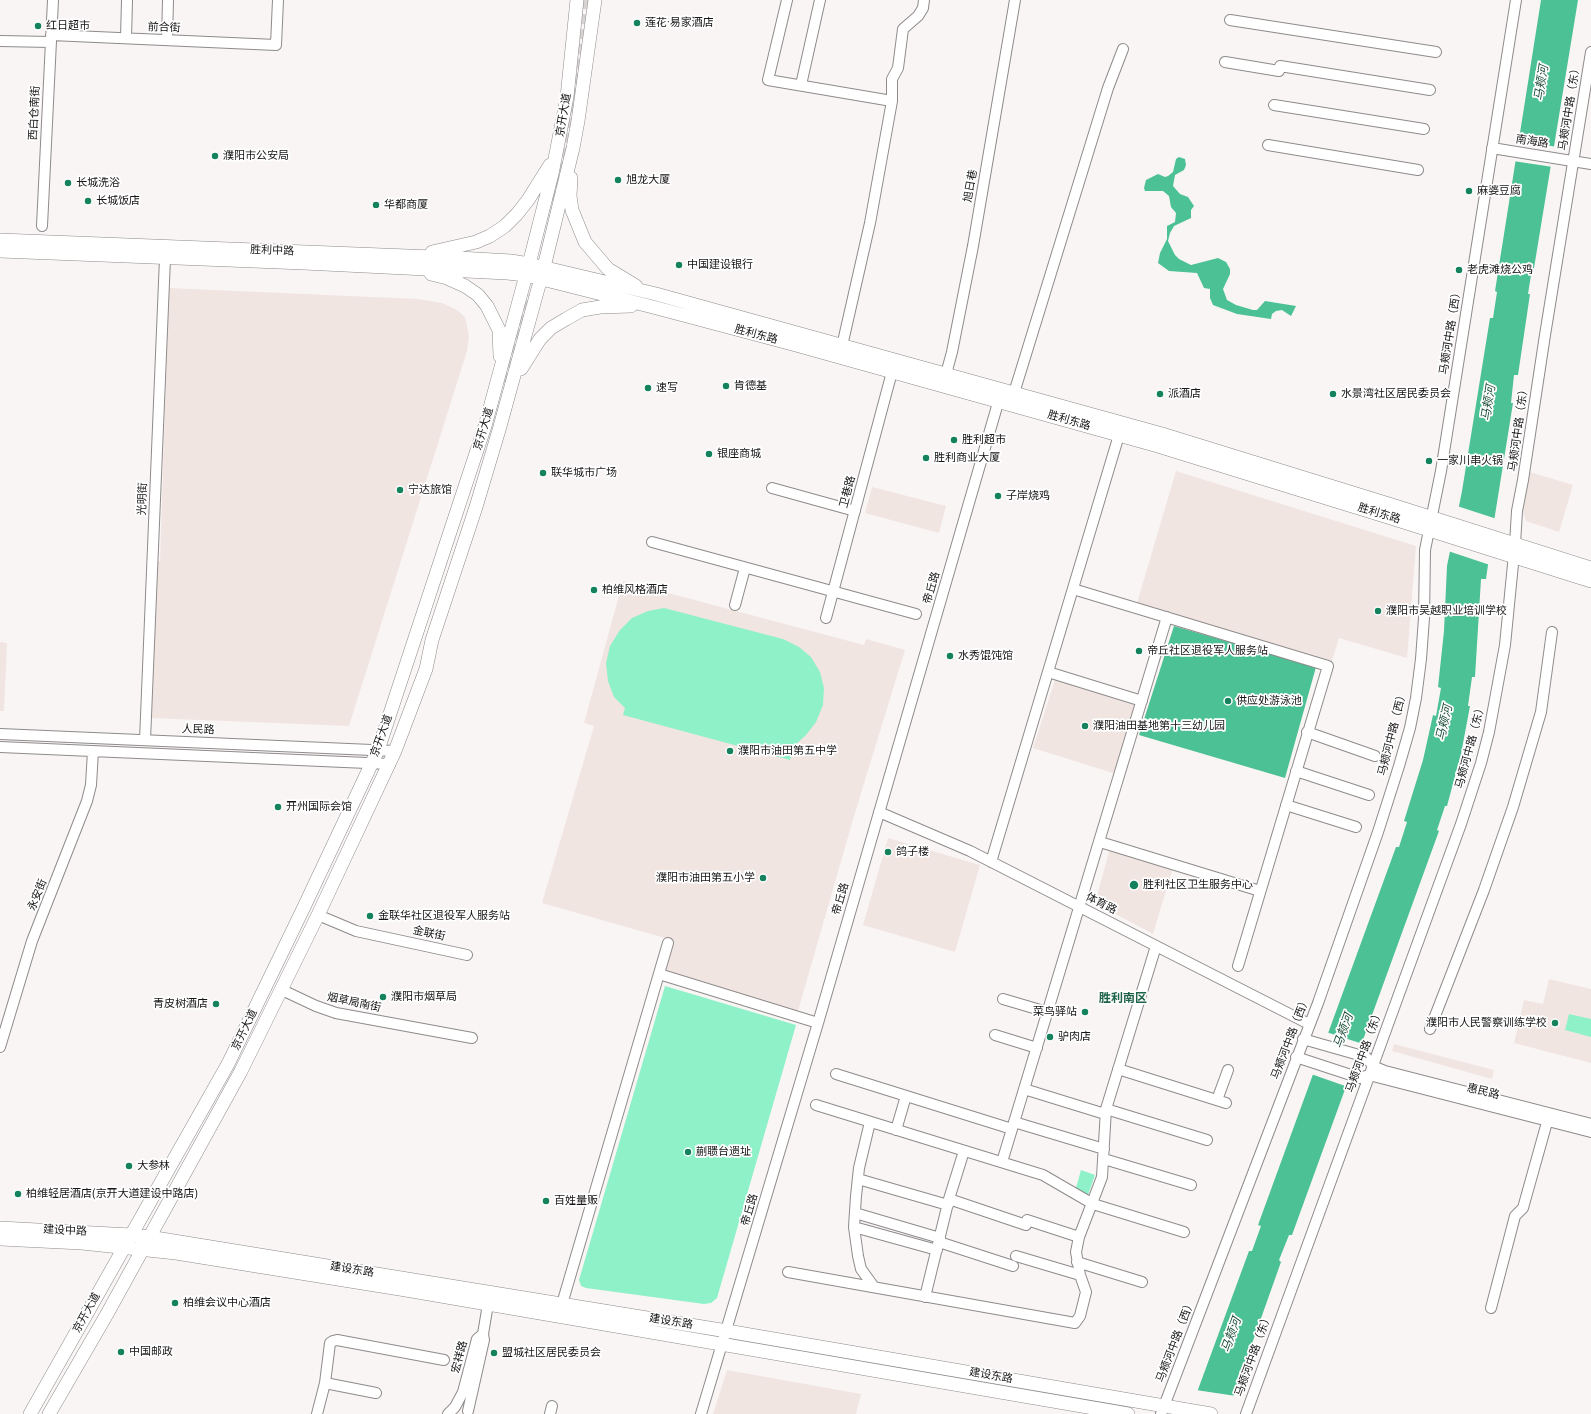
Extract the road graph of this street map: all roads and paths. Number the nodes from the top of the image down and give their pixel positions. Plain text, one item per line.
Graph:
1 (53, 0) edge
2 (127, 0) edge
3 (168, 0) edge
4 (278, 0) edge
5 (577, 0) edge
6 (595, 0) edge
7 (786, 0) edge
8 (820, 0) edge
9 (924, 0) edge
10 (1015, 0) edge
11 (1516, 0) edge
12 (1230, 20) dead end
13 (126, 38) junction
14 (51, 39) junction
15 (167, 40) junction
16 (0, 41) edge
17 (1123, 49) dead end
18 (1436, 52) dead end
19 (1591, 52) edge
20 (1225, 62) dead end
21 (801, 85) junction
22 (1430, 90) dead end
23 (892, 101) junction
24 (1274, 105) dead end
25 (1424, 130) dead end
26 (1268, 145) dead end
27 (573, 148) junction
28 (1492, 148) junction
29 (557, 153) junction
30 (1573, 161) junction
31 (1591, 164) edge
32 (1418, 170) dead end
33 (42, 226) dead end
34 (0, 240) edge
35 (0, 251) edge
36 (165, 258) junction
37 (394, 262) junction
38 (528, 269) junction
39 (542, 273) junction
40 (654, 300) junction
41 (842, 346) junction
42 (501, 365) junction
43 (892, 372) junction
44 (946, 374) junction
45 (512, 382) junction
46 (1005, 395) junction
47 (1119, 435) junction
48 (772, 488) dead end
49 (855, 511) junction
50 (1434, 525) junction
51 (652, 542) dead end
52 (1514, 550) junction
53 (745, 568) junction
54 (1591, 568) edge
55 (1591, 582) edge
56 (1073, 590) junction
57 (833, 592) junction
58 (735, 605) dead end
59 (916, 614) dead end
60 (1167, 617) junction
61 (826, 618) dead end
62 (1552, 632) dead end
63 (1048, 672) junction
64 (1142, 701) junction
65 (1307, 732) junction
66 (0, 734) edge
67 (145, 740) junction
68 (0, 747) edge
69 (378, 750) junction
70 (93, 751) junction
71 (395, 751) junction
72 (1375, 756) dead end
73 (372, 763) junction
74 (390, 764) junction
75 (1296, 771) junction
76 (1369, 795) dead end
77 (1286, 805) junction
78 (879, 812) junction
79 (1356, 827) dead end
80 (1100, 842) junction
81 (991, 862) junction
82 (1260, 892) junction
83 (1080, 907) junction
84 (318, 915) junction
85 (668, 943) dead end
86 (1156, 946) junction
87 (467, 955) dead end
88 (1238, 966) dead end
89 (659, 974) junction
90 (282, 990) junction
91 (1003, 999) dead end
92 (1047, 1012) junction
93 (818, 1023) junction
94 (1309, 1024) junction
95 (1430, 1029) dead end
96 (995, 1034) dead end
97 (472, 1038) dead end
98 (1306, 1039) junction
99 (0, 1047) edge
100 (1037, 1048) junction
101 (1300, 1058) junction
102 (1118, 1070) junction
103 (1228, 1070) dead end
104 (1367, 1073) junction
105 (836, 1074) dead end
106 (1024, 1089) junction
107 (906, 1096) junction
108 (816, 1105) dead end
109 (1106, 1112) junction
110 (1548, 1117) junction
111 (870, 1122) junction
112 (1591, 1124) edge
113 (1013, 1125) junction
114 (896, 1130) junction
115 (1591, 1132) edge
116 (1207, 1140) dead end
117 (964, 1151) junction
118 (1104, 1154) junction
119 (1002, 1162) junction
120 (858, 1179) junction
121 (1191, 1185) dead end
122 (949, 1202) junction
123 (1093, 1204) junction
124 (855, 1213) junction
125 (854, 1227) junction
126 (0, 1228) edge
127 (1184, 1232) dead end
128 (131, 1235) junction
129 (149, 1237) junction
130 (1079, 1237) junction
131 (0, 1239) edge
132 (939, 1243) junction
133 (125, 1247) junction
134 (142, 1249) junction
135 (1016, 1256) dead end
136 (1077, 1262) junction
137 (1013, 1266) dead end
138 (788, 1272) dead end
139 (1080, 1275) junction
140 (1142, 1282) dead end
141 (874, 1287) junction
142 (925, 1297) junction
143 (488, 1304) junction
144 (562, 1304) junction
145 (1491, 1308) dead end
146 (727, 1331) junction
147 (482, 1334) junction
148 (722, 1345) junction
149 (444, 1360) dead end
150 (325, 1383) junction
151 (376, 1393) dead end
152 (1167, 1409) edge
153 (452, 1410) edge
154 (469, 1413) edge
155 (30, 1414) edge
156 (49, 1414) edge
157 (317, 1414) edge
158 (701, 1414) edge
159 (1128, 1414) edge
160 (1211, 1414) edge
161 (1246, 1414) edge

1 - 14 street, 西白仓南街
2 - 13 street
3 - 15 street
4 - 15 street, 前合街
5 - 29 main road, 京开大道
6 - 27 main road, 京开大道
7 - 21 street
8 - 21 street
9 - 23 street
10 - 44 street, 旭日巷
11 - 28 street, 马颊河中路（西）
12 - 18 street
13 - 14 street, 前合街
13 - 15 street, 前合街
14 - 16 street, 前合街
14 - 33 street, 西白仓南街
17 - 46 street, 帝丘路
19 - 30 street, 马颊河中路（东）
20 - 22 street
21 - 23 street
23 - 41 street
24 - 25 street
26 - 32 street
27 - 39 main road, 京开大道
27 - 40 main road
28 - 30 street, 南海路
28 - 50 street, 马颊河中路（西）
29 - 37 main road
29 - 38 main road, 京开大道
30 - 31 street, 南海路
30 - 52 street, 马颊河中路（东）
34 - 37 main road, 胜利中路
35 - 36 main road, 胜利中路
36 - 37 main road, 胜利中路
36 - 67 street, 光明街
37 - 38 main road, 胜利中路
37 - 42 main road
38 - 39 main road, 胜利中路
38 - 42 main road, 京开大道
39 - 40 main road, 胜利东路
39 - 45 main road, 京开大道
40 - 41 main road, 胜利东路
40 - 43 main road, 胜利东路
40 - 45 main road
41 - 44 main road, 胜利东路
42 - 69 main road, 京开大道
43 - 46 main road, 胜利东路
43 - 49 street, 卫巷路
44 - 46 main road, 胜利东路
45 - 71 main road, 京开大道
46 - 47 main road, 胜利东路
46 - 50 main road, 胜利东路
46 - 78 street, 帝丘路
47 - 50 main road, 胜利东路
47 - 56 street
48 - 49 street
49 - 57 street, 卫巷路
50 - 52 main road, 胜利东路
50 - 94 street, 马颊河中路（西）
51 - 53 street
52 - 54 main road, 胜利东路
52 - 55 main road, 胜利东路
52 - 104 street, 马颊河中路（东）
53 - 57 street
53 - 58 street
56 - 60 street
56 - 63 street
57 - 59 street
57 - 61 street, 卫巷路
60 - 64 street
60 - 65 street
62 - 95 street
63 - 64 street
63 - 81 street
64 - 80 street
65 - 72 street
65 - 75 street
66 - 67 street, 人民路
67 - 69 street, 人民路
68 - 70 street
69 - 71 street, 人民路
69 - 73 main road, 京开大道
70 - 73 street
70 - 99 street, 永安街
71 - 74 main road, 京开大道
73 - 74 street
73 - 128 main road, 京开大道
74 - 84 main road, 京开大道
75 - 76 street
75 - 77 street
77 - 79 street
77 - 82 street
78 - 81 street, 体育路
78 - 93 street, 帝丘路
80 - 82 street
80 - 83 street
81 - 83 street, 体育路
82 - 88 street
83 - 86 street, 体育路
83 - 92 street
84 - 87 street, 金联街
84 - 90 main road, 京开大道
85 - 89 street
86 - 94 street, 体育路
86 - 102 street
89 - 93 street
89 - 144 street
90 - 97 street, 烟草局南街
90 - 129 main road, 京开大道
91 - 92 street
92 - 100 street
93 - 146 street, 帝丘路
94 - 98 street, 马颊河中路（西）
96 - 100 street
98 - 101 street, 马颊河中路（西）
98 - 104 street
100 - 106 street
101 - 104 street, 惠民路
101 - 152 street, 马颊河中路（西）
102 - 103 street
102 - 109 street
104 - 110 street, 惠民路
104 - 161 street, 马颊河中路（东）
105 - 107 street
106 - 109 street
106 - 113 street
107 - 113 street
107 - 114 street
108 - 111 street
109 - 116 street
109 - 118 street
110 - 112 street, 惠民路
110 - 115 street, 惠民路
110 - 145 street
111 - 114 street
111 - 120 street
113 - 118 street
113 - 119 street
114 - 117 street
117 - 119 street
117 - 122 street
118 - 121 street
118 - 123 street
119 - 123 street
120 - 122 street
120 - 124 street
122 - 130 street
122 - 132 street
123 - 127 street
123 - 130 street
124 - 125 street
124 - 132 street
125 - 132 street
125 - 141 street
126 - 128 main road, 建设中路
128 - 129 main road, 建设东路
128 - 133 main road, 京开大道
129 - 134 main road, 京开大道
129 - 144 main road, 建设东路
130 - 136 street
131 - 133 main road, 建设中路
132 - 137 street
132 - 142 street
133 - 134 main road, 建设东路
133 - 155 main road, 京开大道
134 - 143 main road, 建设东路
134 - 156 main road, 京开大道
135 - 139 street
136 - 139 street
136 - 140 street
138 - 141 street
139 - 142 street
141 - 142 street
143 - 147 street, 宏祥路
143 - 148 main road, 建设东路
144 - 146 main road, 建设东路
146 - 148 street, 帝丘路
146 - 152 main road, 建设东路
147 - 153 street, 宏祥路
147 - 154 street
148 - 158 street, 帝丘路
148 - 159 main road, 建设东路
149 - 150 street
150 - 151 street
150 - 157 street
152 - 160 main road, 建设东路
153 - 154 street

